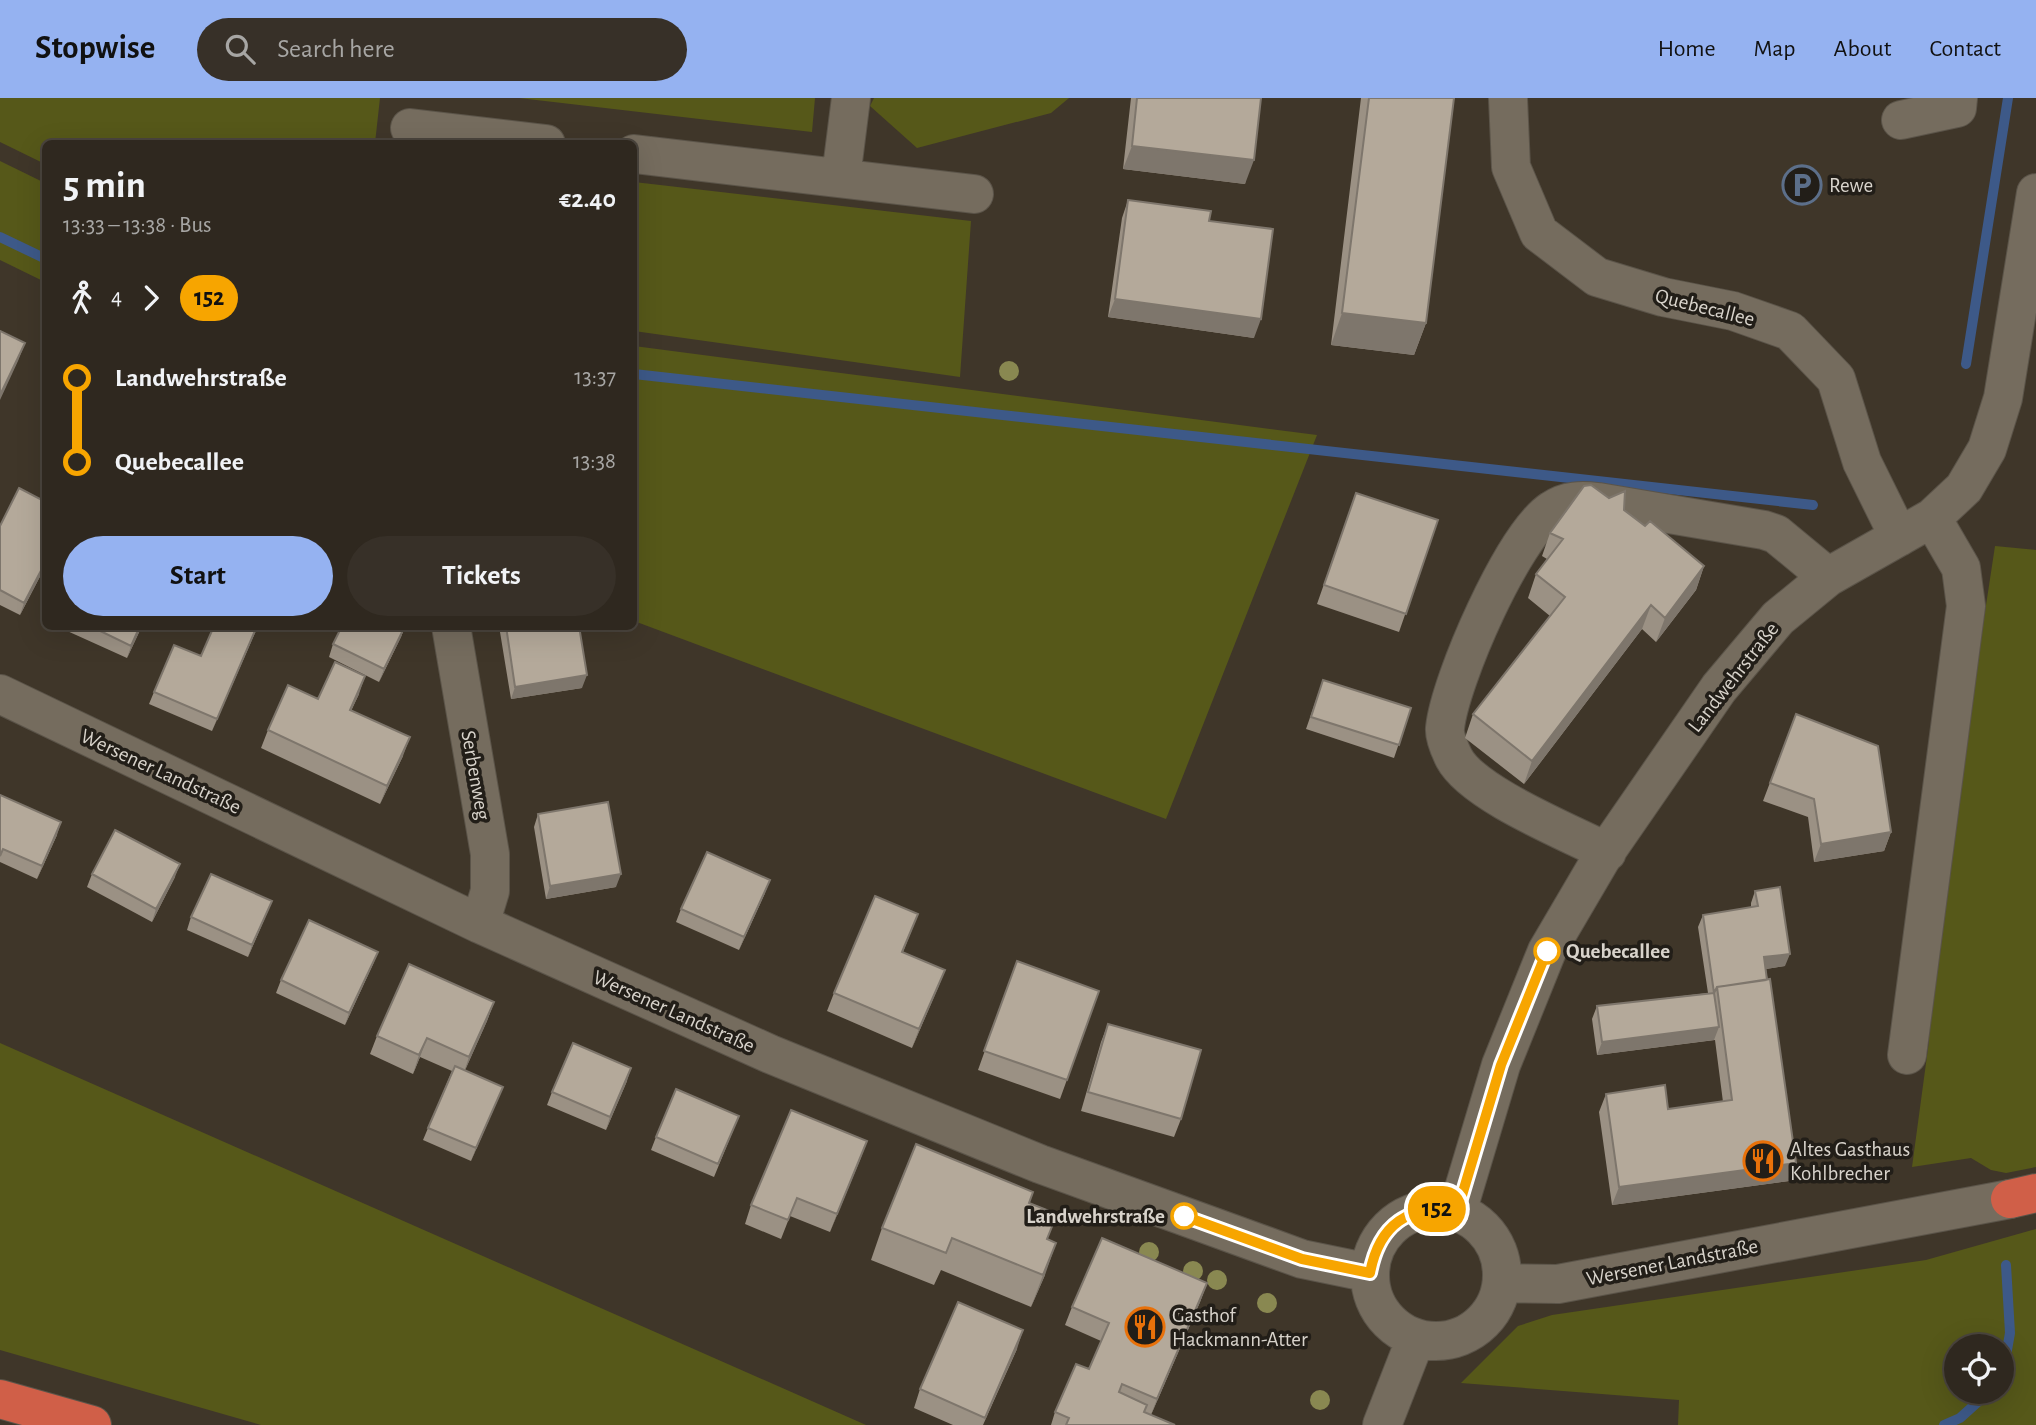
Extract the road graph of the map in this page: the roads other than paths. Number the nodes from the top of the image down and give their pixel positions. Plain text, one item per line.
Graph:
1 (851, 98) edge
2 (1508, 98) edge
3 (1958, 98) edge
4 (1901, 120) dead end
5 (410, 123) edge
6 (520, 140) edge
7 (637, 153) edge
8 (841, 177) junction
9 (2036, 193) edge
10 (974, 194) dead end
11 (1932, 518) junction
12 (1899, 537) junction
13 (1828, 577) junction
14 (452, 630) edge
15 (0, 694) edge
16 (1607, 852) junction
17 (480, 923) junction
18 (1907, 1055) dead end
19 (2023, 1196) edge
20 (1457, 1212) junction
21 (1370, 1273) junction
22 (1502, 1283) junction
23 (1416, 1338) junction
24 (0, 1399) edge
25 (92, 1425) edge
26 (1382, 1425) edge

1 - 8 street
2 - 12 street, Quebecallee
3 - 4 street
5 - 6 street
7 - 8 street
8 - 10 street
9 - 11 street, Landwehrstraße
11 - 12 street, Landwehrstraße
11 - 18 street
12 - 13 street, Landwehrstraße
13 - 16 street, Landwehrstraße
13 - 16 street
14 - 17 street, Serbenweg
15 - 17 street, Wersener Landstraße
16 - 20 street, Landwehrstraße
17 - 21 street, Wersener Landstraße
19 - 22 street, Wersener Landstraße
20 - 21 street
20 - 22 street
21 - 23 street
22 - 23 street
23 - 26 street
24 - 25 highway

